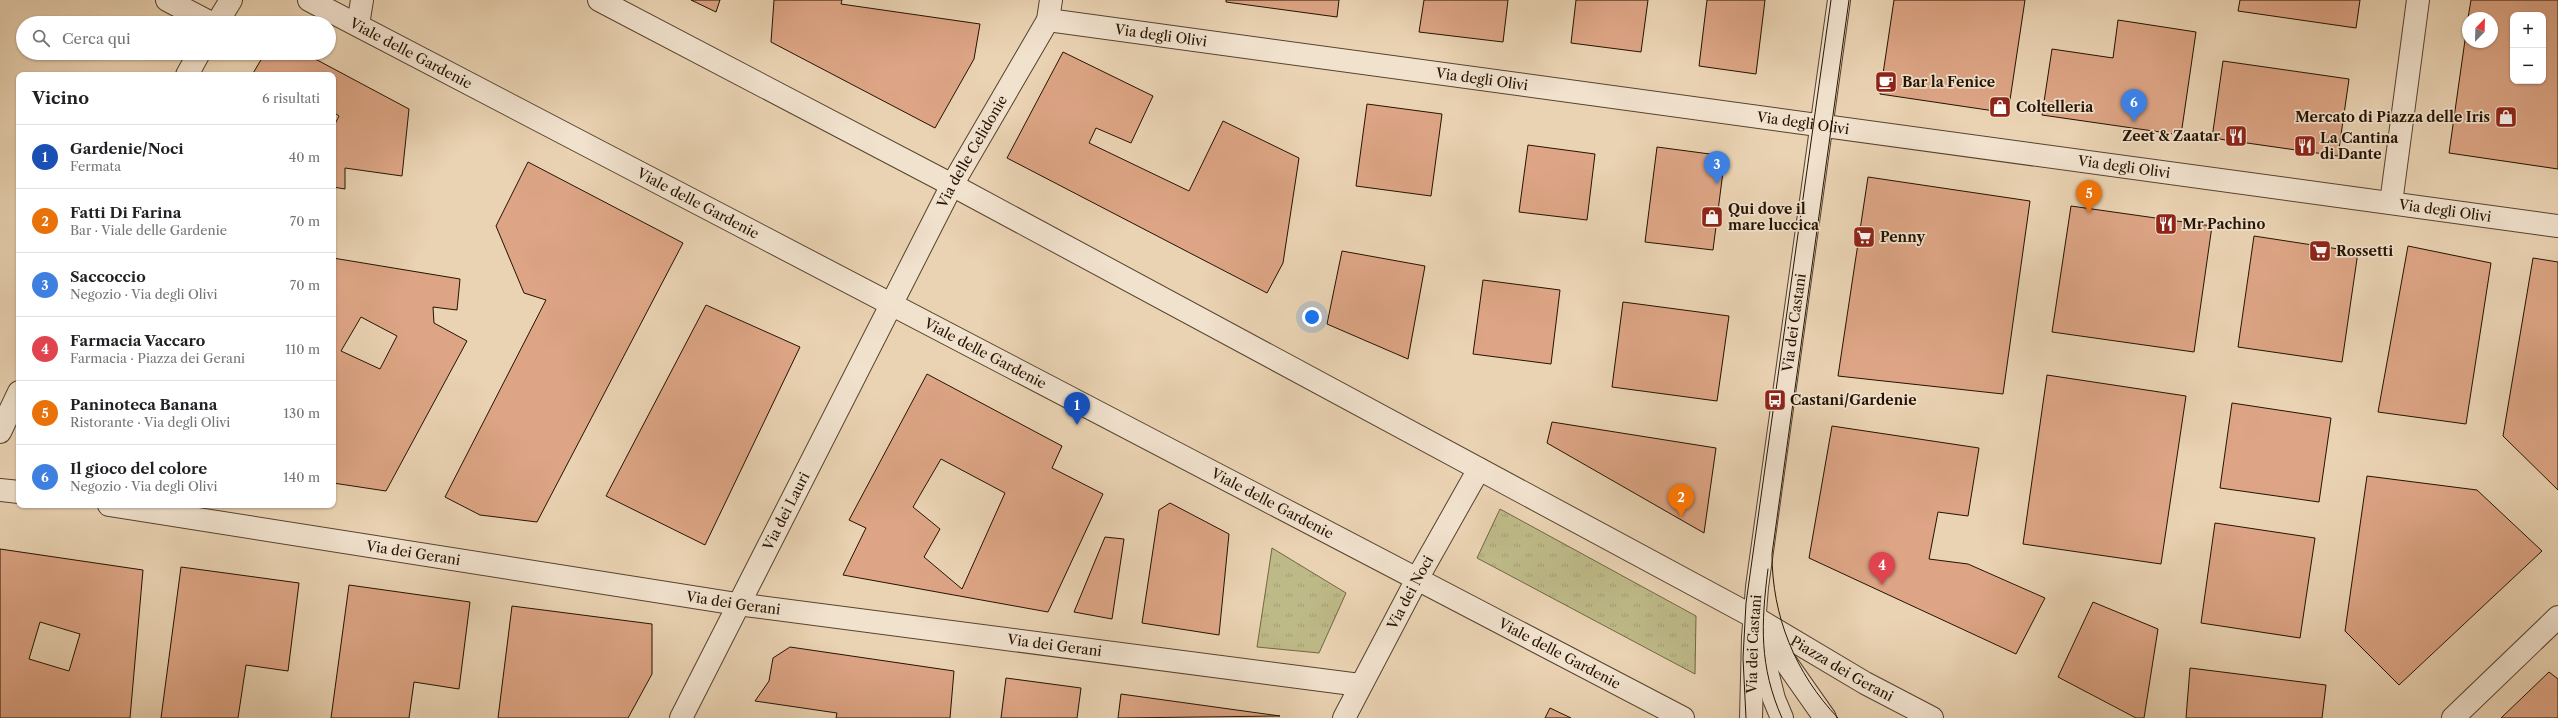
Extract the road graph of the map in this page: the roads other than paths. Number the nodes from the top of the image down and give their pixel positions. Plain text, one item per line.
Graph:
1 (167, 0) edge
2 (231, 0) edge
3 (309, 0) edge
4 (362, 0) edge
5 (599, 0) edge
6 (1839, 0) edge
7 (2418, 0) edge
8 (1050, 10) edge
9 (198, 16) edge
10 (221, 16) edge
11 (358, 25) junction
12 (196, 60) edge
13 (188, 72) edge
14 (1821, 126) junction
15 (952, 185) junction
16 (2391, 203) junction
17 (2558, 226) edge
18 (891, 304) junction
19 (16, 398) edge
20 (0, 432) edge
21 (1479, 469) junction
22 (0, 490) edge
23 (16, 492) edge
24 (127, 508) edge
25 (1417, 579) junction
26 (737, 604) junction
27 (1754, 617) junction
28 (2558, 617) edge
29 (1360, 685) junction
30 (681, 718) edge
31 (1344, 718) edge
32 (1683, 718) edge
33 (1751, 718) edge
34 (1782, 718) edge
35 (1825, 718) edge
36 (1932, 718) edge
37 (2453, 718) edge

1 - 9 street
2 - 10 street
3 - 11 street, Viale delle Gardenie
4 - 11 street
5 - 15 street
6 - 14 street, Via dei Castani
7 - 16 street
8 - 14 street, Via degli Olivi
8 - 15 street, Via delle Celidonie
11 - 18 street, Viale delle Gardenie
12 - 13 street
14 - 16 street, Via degli Olivi
14 - 27 street, Via dei Castani
15 - 18 street, Via delle Celidonie
15 - 21 street
16 - 17 street, Via degli Olivi
18 - 25 street, Viale delle Gardenie
18 - 26 street, Via dei Lauri
19 - 20 street
21 - 25 street, Via dei Noci
21 - 27 street
22 - 23 street
24 - 26 street, Via dei Gerani
25 - 29 street, Via dei Noci
25 - 32 street, Viale delle Gardenie
26 - 29 street, Via dei Gerani
26 - 30 street, Via dei Lauri
27 - 33 street, Via dei Castani
27 - 34 street
27 - 35 street
27 - 36 street, Piazza dei Gerani
28 - 37 street
29 - 31 street, Via dei Noci

